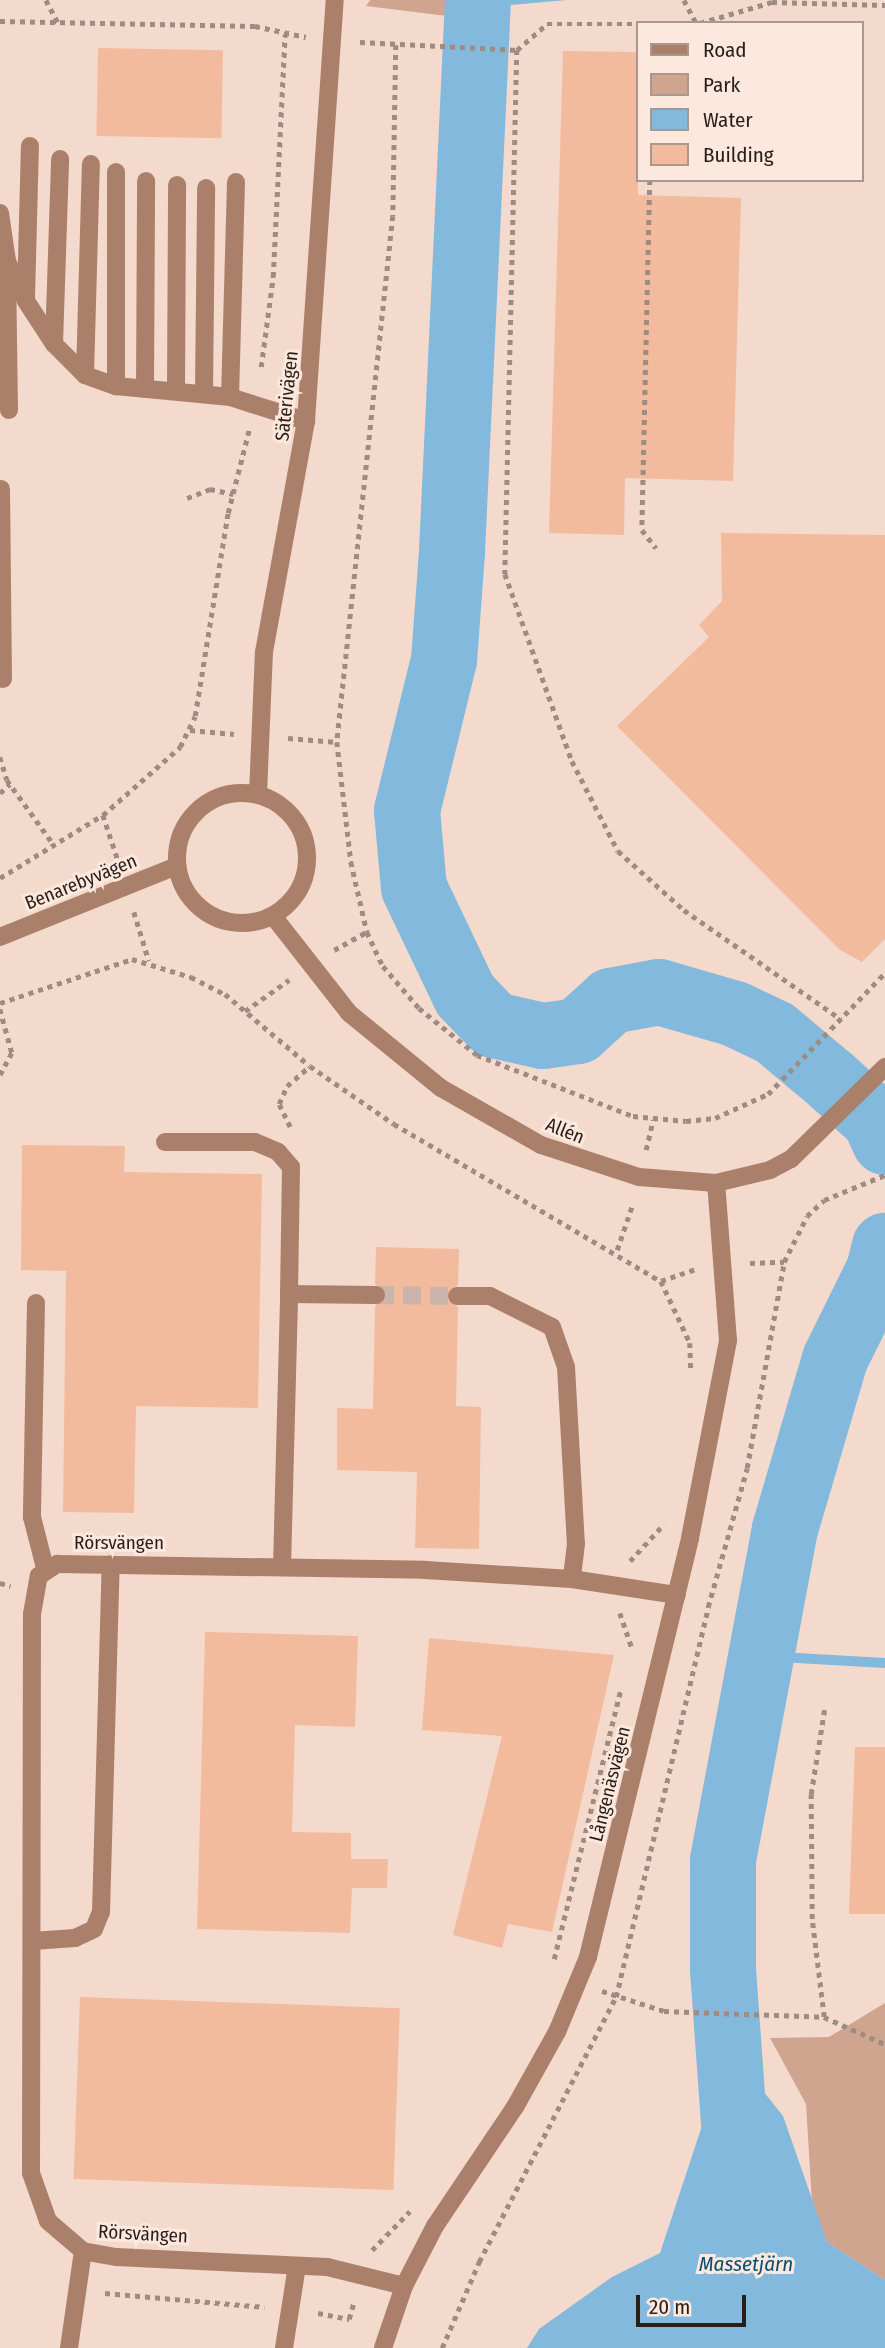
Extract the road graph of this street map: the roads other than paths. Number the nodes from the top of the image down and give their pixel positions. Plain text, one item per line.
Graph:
1 (335, 0) edge
2 (30, 146) dead end
3 (60, 159) dead end
4 (91, 164) dead end
5 (116, 172) dead end
6 (146, 181) dead end
7 (236, 182) dead end
8 (177, 185) dead end
9 (206, 188) dead end
10 (0, 213) edge
11 (7, 261) junction
12 (26, 300) junction
13 (54, 344) junction
14 (85, 375) junction
15 (116, 386) junction
16 (145, 388) junction
17 (176, 391) junction
18 (204, 393) junction
19 (230, 397) junction
20 (9, 410) dead end
21 (306, 421) junction
22 (1, 489) edge
23 (3, 679) dead end
24 (258, 793) junction
25 (177, 866) junction
26 (273, 916) junction
27 (0, 937) edge
28 (885, 1067) edge
29 (165, 1142) dead end
30 (716, 1183) junction
31 (289, 1294) junction
32 (376, 1295) tunnel mouth
33 (457, 1296) tunnel mouth
34 (36, 1303) dead end
35 (111, 1564) junction
36 (282, 1567) junction
37 (46, 1568) junction
38 (572, 1579) junction
39 (677, 1595) junction
40 (32, 1941) junction
41 (83, 2251) junction
42 (297, 2266) junction
43 (404, 2286) junction
44 (69, 2348) edge
45 (284, 2348) edge
46 (383, 2348) edge

1 - 21 street, Säterivägen
2 - 12 street
3 - 13 street
4 - 14 street
5 - 15 street
6 - 16 street
7 - 19 street
8 - 17 street
9 - 18 street
10 - 11 street
11 - 12 street
11 - 20 street
12 - 13 street
13 - 14 street
14 - 15 street
15 - 16 street
16 - 17 street
17 - 18 street
18 - 19 street
19 - 21 street
21 - 24 street, Säterivägen
22 - 23 street
24 - 25 street
24 - 26 street
25 - 26 street
25 - 27 street, Benarebyvägen
26 - 30 street, Allén
28 - 30 street, Allén
29 - 31 street
30 - 39 street, Långenäsvägen
31 - 32 street
31 - 36 street
33 - 38 street
34 - 37 street
35 - 36 street, Rörsvängen
35 - 37 street, Rörsvängen
35 - 40 street
36 - 38 street, Rörsvängen
37 - 40 street, Rörsvängen
38 - 39 street, Rörsvängen
39 - 43 street, Långenäsvägen
40 - 41 street, Rörsvängen
41 - 42 street, Rörsvängen
41 - 44 street
42 - 43 street, Rörsvängen
42 - 45 street
43 - 46 street, Långenäsvägen

